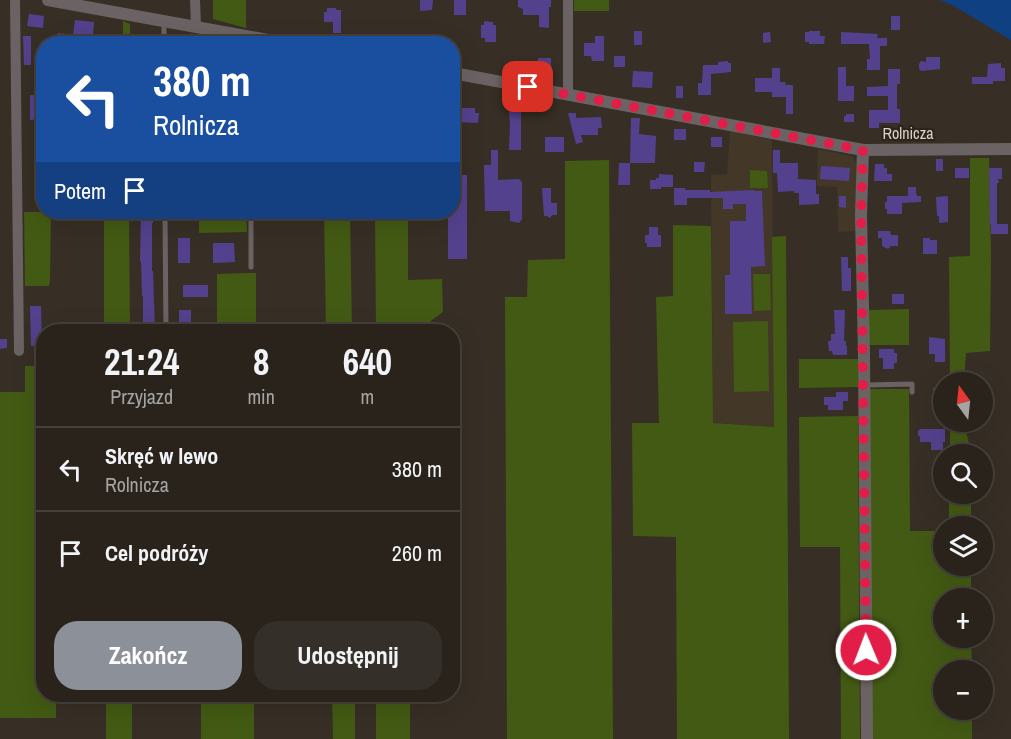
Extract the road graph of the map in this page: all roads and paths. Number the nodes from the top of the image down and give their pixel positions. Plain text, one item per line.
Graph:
1 (15, 0) edge
2 (48, 0) edge
3 (195, 0) edge
4 (568, 0) edge
5 (164, 20) junction
6 (196, 26) junction
7 (164, 36) edge
8 (233, 36) edge
9 (460, 74) edge
10 (568, 94) junction
11 (1011, 149) edge
12 (863, 150) junction
13 (165, 219) edge
14 (250, 219) edge
15 (251, 267) dead end
16 (166, 324) edge
17 (19, 351) dead end
18 (864, 385) junction
19 (912, 392) dead end
20 (867, 739) edge

1 - 17 street
2 - 5 street
3 - 6 street
4 - 10 street
5 - 6 street
5 - 7 lane
6 - 8 street
9 - 10 street, Rolnicza
10 - 12 street, Rolnicza
11 - 12 street, Rolnicza
12 - 18 street
13 - 16 lane
14 - 15 lane
18 - 19 lane
18 - 20 street

